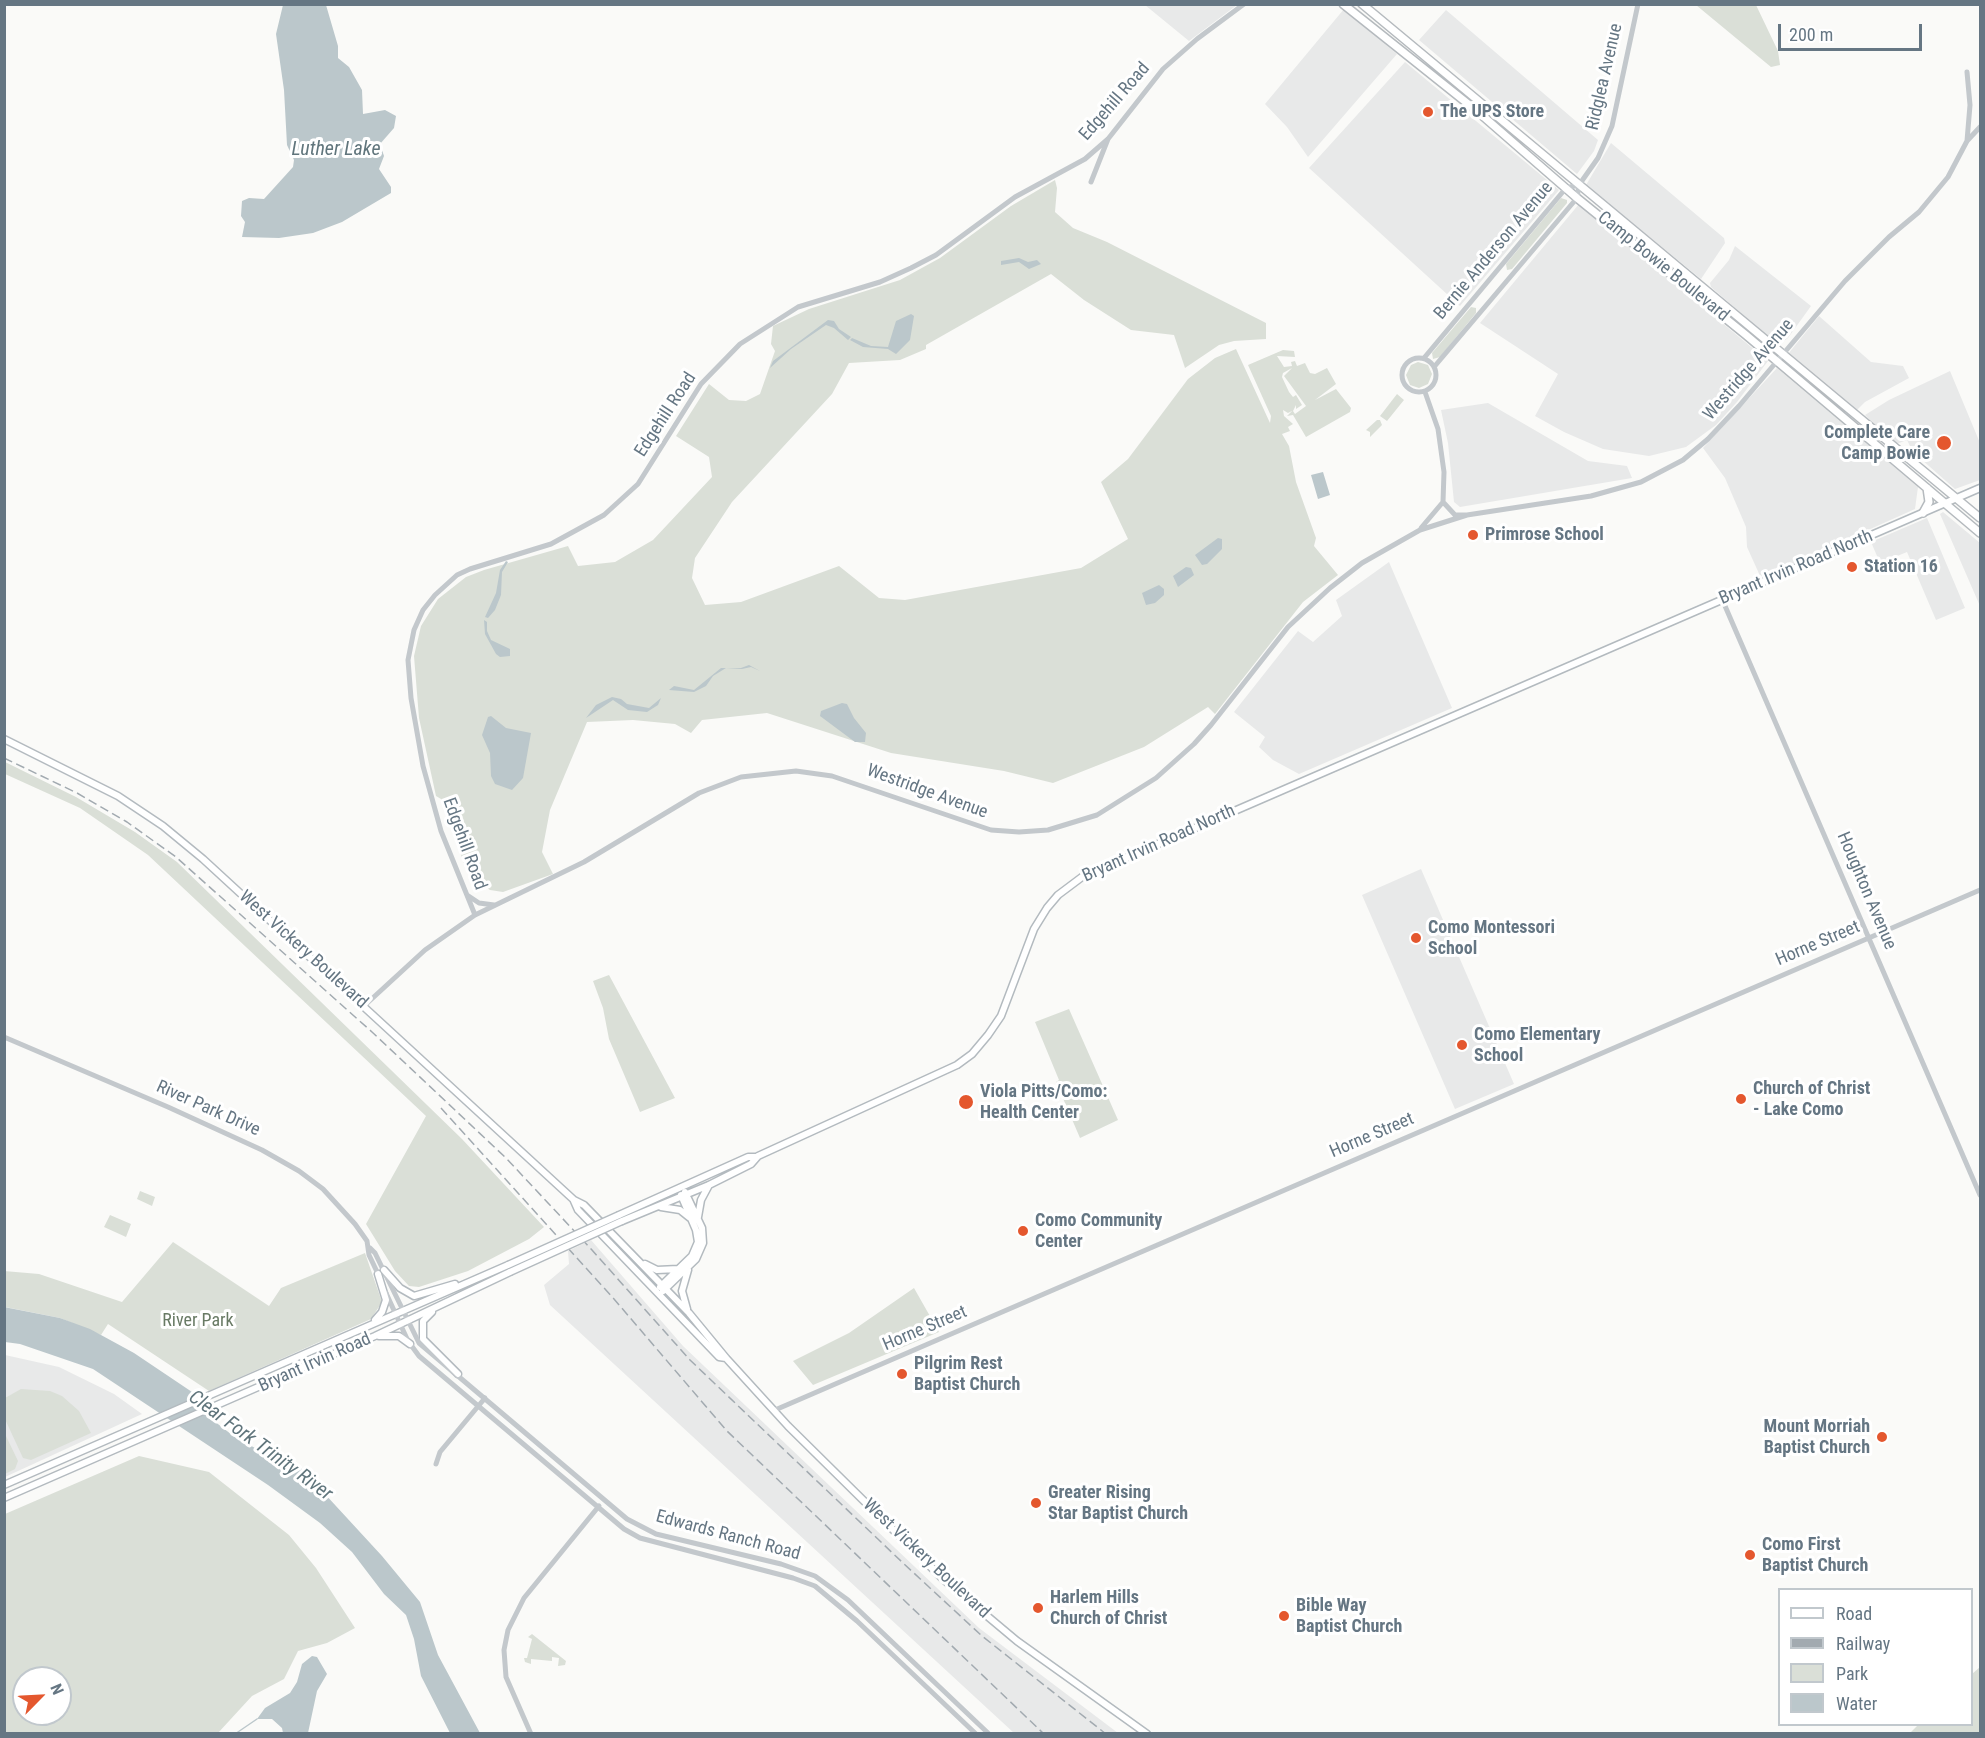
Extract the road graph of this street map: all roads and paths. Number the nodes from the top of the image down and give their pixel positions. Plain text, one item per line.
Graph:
1 (1244, 4) edge
2 (1343, 4) edge
3 (1362, 4) edge
4 (1638, 4) edge
5 (1967, 72) dead end
6 (1477, 111) junction
7 (1504, 122) junction
8 (1980, 127) edge
9 (1108, 139) junction
10 (1967, 141) junction
11 (1091, 182) dead end
12 (1579, 185) junction
13 (1566, 188) junction
14 (1577, 198) junction
15 (1784, 354) junction
16 (1424, 358) junction
17 (1777, 361) junction
18 (1434, 367) junction
19 (1425, 392) junction
20 (1928, 488) junction
21 (1980, 488) edge
22 (1957, 498) junction
23 (1443, 502) junction
24 (1945, 503) junction
25 (1923, 513) junction
26 (1467, 515) junction
27 (1980, 518) edge
28 (1420, 530) junction
29 (1980, 533) edge
30 (1722, 599) junction
31 (4, 739) edge
32 (1980, 890) edge
33 (465, 893) junction
34 (495, 905) junction
35 (475, 915) junction
36 (1870, 938) junction
37 (364, 1006) junction
38 (4, 1037) edge
39 (757, 1157) junction
40 (709, 1185) junction
41 (681, 1188) junction
42 (1980, 1195) edge
43 (684, 1196) junction
44 (574, 1200) junction
45 (658, 1207) junction
46 (621, 1218) junction
47 (695, 1221) junction
48 (626, 1248) junction
49 (689, 1266) junction
50 (509, 1268) junction
51 (679, 1269) junction
52 (381, 1272) junction
53 (462, 1283) junction
54 (661, 1289) junction
55 (438, 1307) junction
56 (403, 1310) junction
57 (689, 1313) junction
58 (395, 1314) junction
59 (407, 1319) junction
60 (372, 1323) junction
61 (399, 1323) junction
62 (375, 1336) junction
63 (410, 1344) junction
64 (726, 1358) junction
65 (458, 1374) junction
66 (485, 1398) junction
67 (478, 1407) junction
68 (775, 1410) junction
69 (515, 1438) junction
70 (541, 1448) junction
71 (436, 1464) dead end
72 (4, 1485) edge
73 (4, 1498) edge
74 (605, 1500) junction
75 (598, 1507) junction
76 (676, 1539) junction
77 (674, 1549) junction
78 (848, 1600) junction
79 (841, 1608) junction
80 (531, 1734) edge
81 (975, 1734) edge
82 (989, 1734) edge
83 (1148, 1734) edge

1 - 9 street, Edgehill Road
2 - 6 main road, Camp Bowie Boulevard
3 - 7 main road, Camp Bowie Boulevard
4 - 12 street, Ridglea Avenue
5 - 10 street
6 - 7 main road
6 - 13 main road, Camp Bowie Boulevard
7 - 12 main road, Camp Bowie Boulevard
8 - 10 street, Westridge Avenue
9 - 11 street
9 - 33 street, Edgehill Road
10 - 15 street, Westridge Avenue
12 - 13 street, Bernie Anderson Avenue
12 - 14 street, Bernie Anderson Avenue
12 - 15 main road, Camp Bowie Boulevard
13 - 14 main road, Camp Bowie Boulevard
13 - 16 street, Bernie Anderson Avenue
14 - 17 main road, Camp Bowie Boulevard
14 - 18 street, Bernie Anderson Avenue
15 - 17 street, Westridge Avenue
15 - 22 main road, Camp Bowie Boulevard
16 - 18 street
16 - 19 street
17 - 20 main road, Camp Bowie Boulevard
17 - 26 street, Westridge Avenue
18 - 19 street
19 - 23 street
20 - 24 main road, Camp Bowie Boulevard
20 - 25 main road
21 - 22 main road, Bryant Irvin Road North
22 - 24 main road, Bryant Irvin Road North
22 - 27 main road, Camp Bowie Boulevard
23 - 26 street
23 - 28 street
24 - 25 main road, Bryant Irvin Road North
24 - 29 main road, Camp Bowie Boulevard
25 - 30 main road, Bryant Irvin Road North
26 - 28 street, Westridge Avenue
28 - 34 street, Westridge Avenue
30 - 36 street, Houghton Avenue
30 - 39 main road, Bryant Irvin Road North
31 - 37 main road, West Vickery Boulevard
32 - 36 street, Horne Street
33 - 34 street
33 - 35 street, Edgehill Road
34 - 35 street, Westridge Avenue
35 - 37 street, Westridge Avenue
36 - 42 street, Houghton Avenue
36 - 68 street, Horne Street
37 - 44 main road, West Vickery Boulevard
38 - 52 street, River Park Drive
39 - 40 main road, Bryant Irvin Road North
39 - 41 main road, Bryant Irvin Road North
40 - 43 main road, Bryant Irvin Road North
40 - 47 main road
41 - 43 main road
41 - 46 main road, Bryant Irvin Road North
43 - 45 main road, Bryant Irvin Road North
43 - 47 main road
44 - 48 main road, West Vickery Boulevard
44 - 54 main road, West Vickery Boulevard
45 - 46 main road, Bryant Irvin Road North
45 - 47 main road
46 - 50 main road, Bryant Irvin Road, bridge
47 - 49 main road
47 - 51 main road
48 - 51 main road
48 - 54 main road, West Vickery Boulevard
49 - 54 main road
49 - 57 main road
50 - 53 main road, Bryant Irvin Road
50 - 55 main road, Bryant Irvin Road
51 - 54 main road
52 - 53 main road
52 - 56 street, River Park Drive
52 - 58 street, River Park Drive
52 - 60 main road
53 - 56 main road, Bryant Irvin Road
54 - 57 main road, West Vickery Boulevard
54 - 64 main road, West Vickery Boulevard
55 - 59 main road, Bryant Irvin Road
55 - 65 main road
56 - 58 main road, Bryant Irvin Road
56 - 59 street, River Park Drive
57 - 64 main road, West Vickery Boulevard
58 - 60 main road, Bryant Irvin Road
58 - 61 street, River Park Drive
59 - 61 main road, Bryant Irvin Road
59 - 65 street, Edwards Ranch Road
60 - 72 main road, Bryant Irvin Road
61 - 62 main road, Bryant Irvin Road
61 - 63 street, Edwards Ranch Road
62 - 63 main road
62 - 73 main road, Bryant Irvin Road
63 - 67 street, Edwards Ranch Road
64 - 68 main road, West Vickery Boulevard
65 - 66 street, Edwards Ranch Road
66 - 67 street
66 - 70 street, Edwards Ranch Road
67 - 69 street, Edwards Ranch Road
67 - 71 street
68 - 83 main road, West Vickery Boulevard
69 - 70 street
69 - 75 street, Edwards Ranch Road
70 - 74 street, Edwards Ranch Road
74 - 75 street
74 - 76 street, Edwards Ranch Road
75 - 77 street, Edwards Ranch Road
75 - 80 street
76 - 77 street
76 - 78 street, Edwards Ranch Road
77 - 79 street, Edwards Ranch Road
78 - 79 street
78 - 82 street, Edwards Ranch Road
79 - 81 street, Edwards Ranch Road

